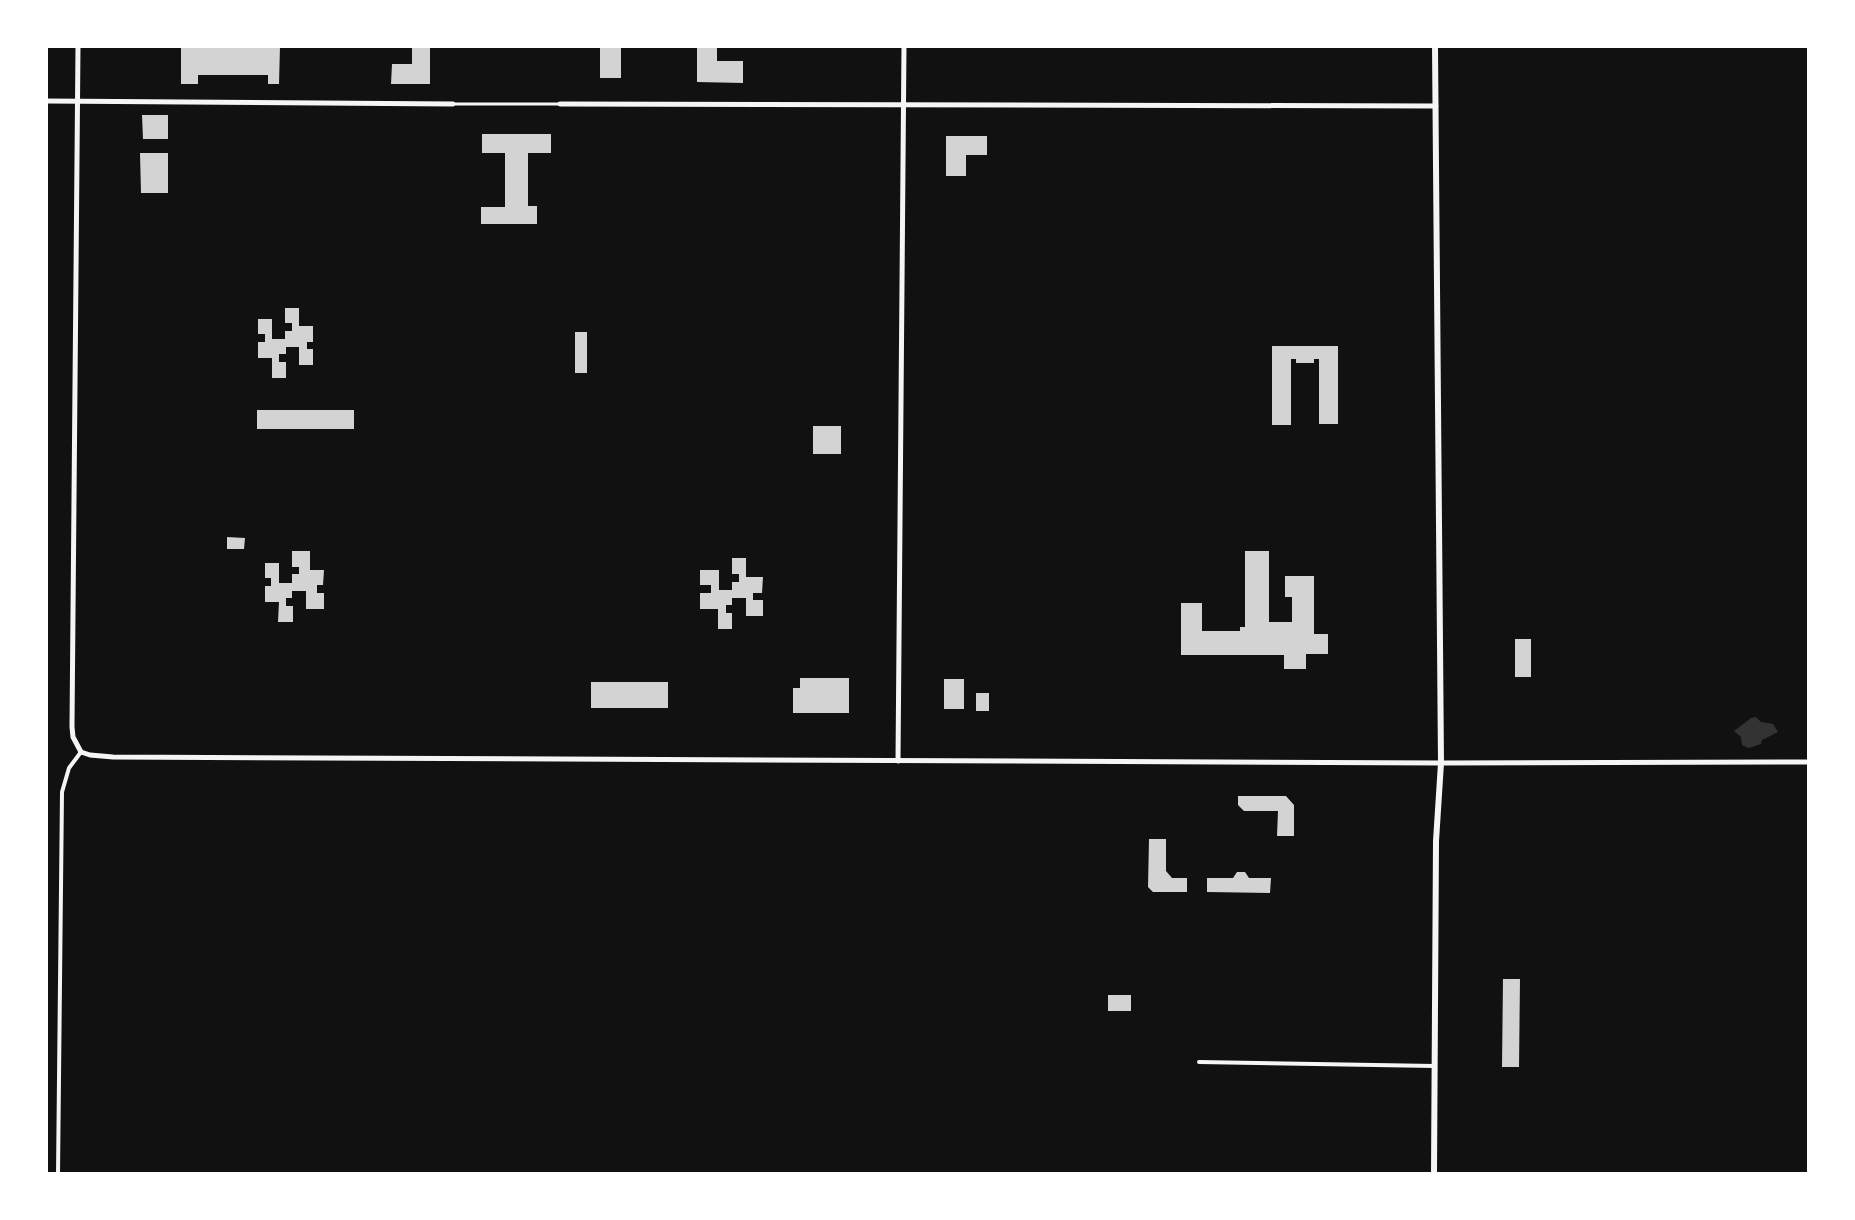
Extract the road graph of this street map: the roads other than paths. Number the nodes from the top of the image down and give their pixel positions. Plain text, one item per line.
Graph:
1 (78, 46) edge
2 (904, 46) edge
3 (1435, 46) edge
4 (46, 101) edge
5 (78, 101) junction
6 (453, 104) joint
7 (560, 104) joint
8 (903, 105) junction
9 (1436, 106) junction
10 (81, 752) junction
11 (898, 761) junction
12 (1809, 762) edge
13 (1441, 763) junction
14 (1199, 1062) dead end
15 (1435, 1066) junction
16 (58, 1174) edge
17 (1434, 1174) edge

1 - 5 street
2 - 8 street
3 - 9 main road
4 - 5 street
5 - 6 street
5 - 10 street
6 - 7 street
7 - 8 street
8 - 9 street
8 - 11 street
9 - 13 main road
10 - 11 street
10 - 16 street
11 - 13 street
12 - 13 street
13 - 15 main road
14 - 15 street
15 - 17 main road

